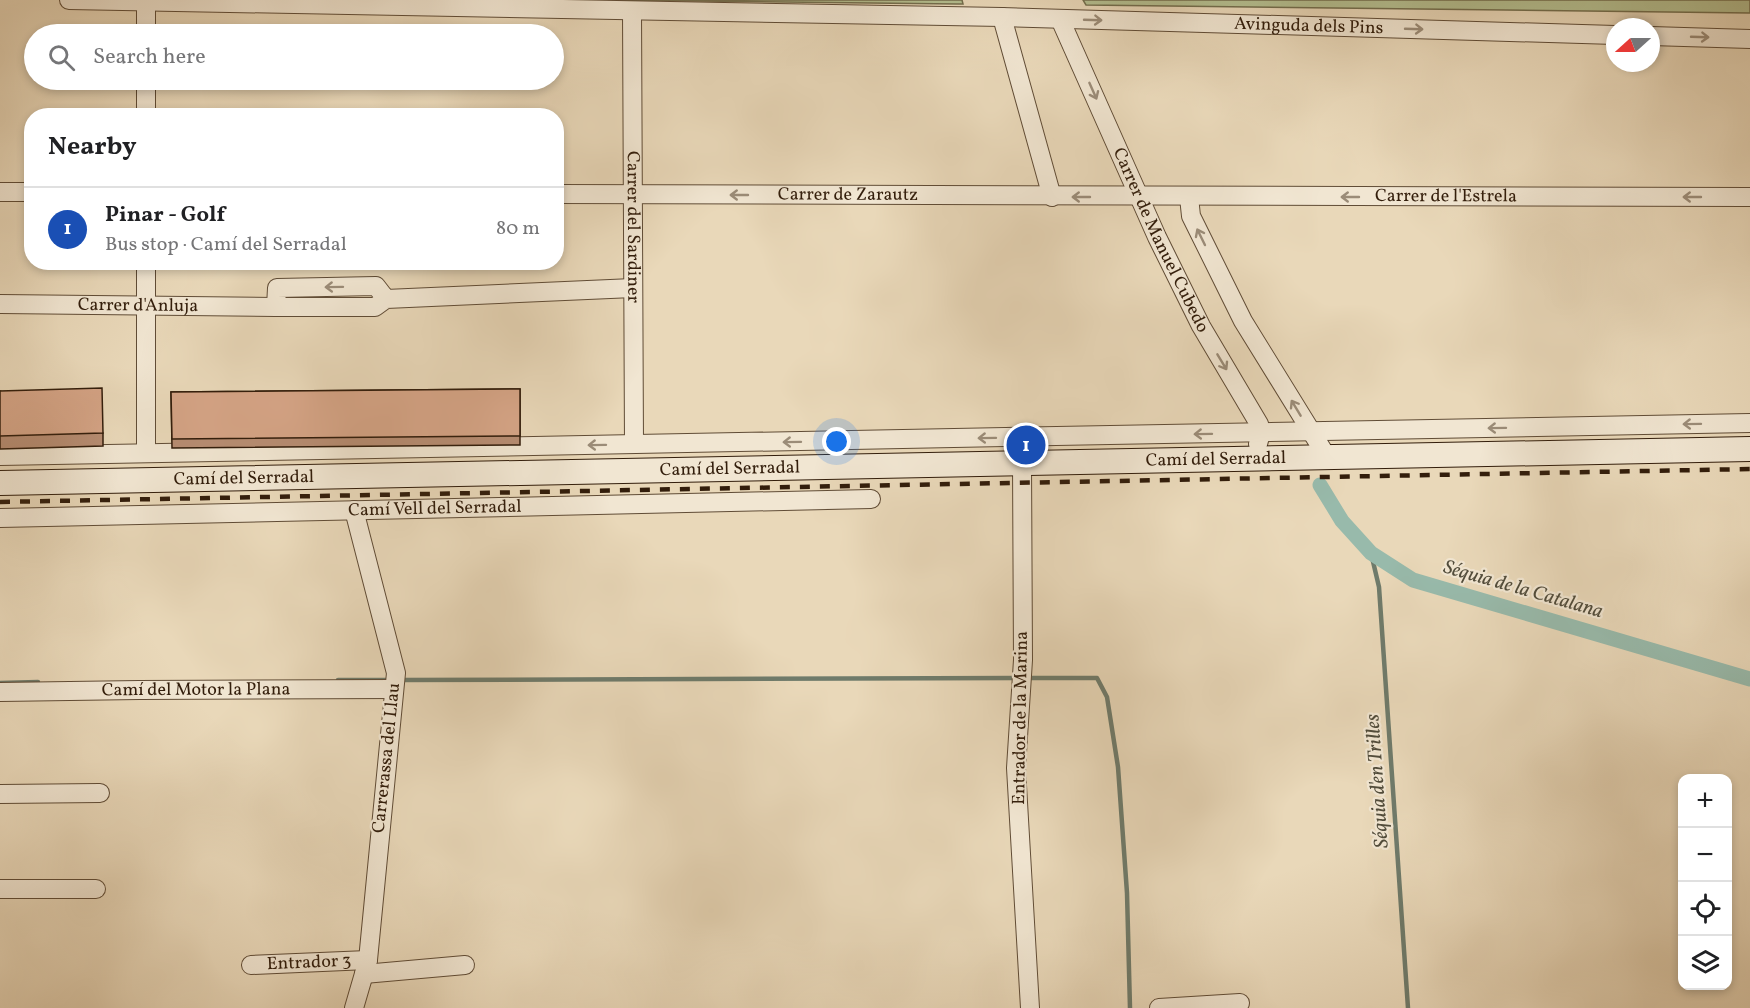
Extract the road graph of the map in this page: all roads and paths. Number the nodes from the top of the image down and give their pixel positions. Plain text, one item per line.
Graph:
1 (69, 0) edge
2 (146, 3) junction
3 (632, 11) junction
4 (1002, 17) junction
5 (1060, 19) junction
6 (146, 24) edge
7 (1606, 35) edge
8 (1660, 36) edge
9 (1750, 39) edge
10 (146, 90) edge
11 (146, 108) edge
12 (0, 192) edge
13 (24, 192) edge
14 (564, 194) edge
15 (633, 195) junction
16 (1140, 196) junction
17 (1189, 196) junction
18 (1052, 197) junction
19 (1750, 197) edge
20 (146, 270) edge
21 (633, 288) junction
22 (0, 304) edge
23 (146, 306) junction
24 (1750, 423) edge
25 (1311, 432) junction
26 (1261, 433) junction
27 (634, 444) junction
28 (1750, 449) edge
29 (146, 453) junction
30 (0, 456) edge
31 (1328, 457) junction
32 (1255, 458) junction
33 (1022, 463) junction
34 (0, 483) edge
35 (871, 499) dead end
36 (354, 510) junction
37 (0, 518) edge
38 (393, 689) junction
39 (0, 692) edge
40 (100, 793) dead end
41 (0, 794) edge
42 (0, 889) edge
43 (96, 889) dead end
44 (251, 965) dead end
45 (465, 965) dead end
46 (366, 967) junction
47 (1240, 1003) dead end
48 (354, 1008) edge
49 (1030, 1008) edge
50 (1159, 1008) edge

1 - 2 street, Avinguda dels Pins
2 - 3 street, Avinguda dels Pins
2 - 6 street
3 - 4 street, Avinguda dels Pins
3 - 15 street, Carrer del Sardiner
4 - 5 street, Avinguda dels Pins
4 - 18 street
5 -> 7 street, Avinguda dels Pins
5 -> 16 street, Carrer de Manuel Cubedo
8 -> 9 street
10 - 11 street
12 - 13 street
14 - 15 street, Carrer de Zarautz
18 -> 15 street, Carrer de Zarautz
15 - 21 street, Carrer del Sardiner
16 - 17 street, Carrer de l'Estrela
16 -> 18 street, Carrer de Zarautz
16 -> 26 street, Carrer de Manuel Cubedo
19 -> 17 street, Carrer de l'Estrela
25 -> 17 street, Carrer de Manuel Cubedo
20 - 23 street
21 - 23 street, Carrer d'Anluja
21 - 27 street, Carrer del Sardiner
22 - 23 street, Carrer d'Anluja
23 - 29 street
24 -> 25 street, Camí del Serradal
25 - 26 street, Camí del Serradal
25 - 31 street, Carrer de Manuel Cubedo
26 -> 27 street, Camí del Serradal
26 - 32 street
27 -> 29 street, Camí del Serradal
28 - 31 street, Camí del Serradal
29 - 30 street, Camí del Serradal
31 - 32 street, Camí del Serradal
32 - 33 street, Camí del Serradal
33 - 34 street, Camí del Serradal
33 - 49 street, Entrador de la Marina
35 - 36 street, Camí Vell del Serradal
36 - 37 street, Camí Vell del Serradal
36 - 38 street, Carrerassa del Llau
38 - 39 street, Camí del Motor la Plana
38 - 46 street, Carrerassa del Llau
40 - 41 street
42 - 43 street
44 - 46 street, Entrador 3
45 - 46 street, Entrador 3
46 - 48 street, Carrerassa del Llau
47 - 50 street

